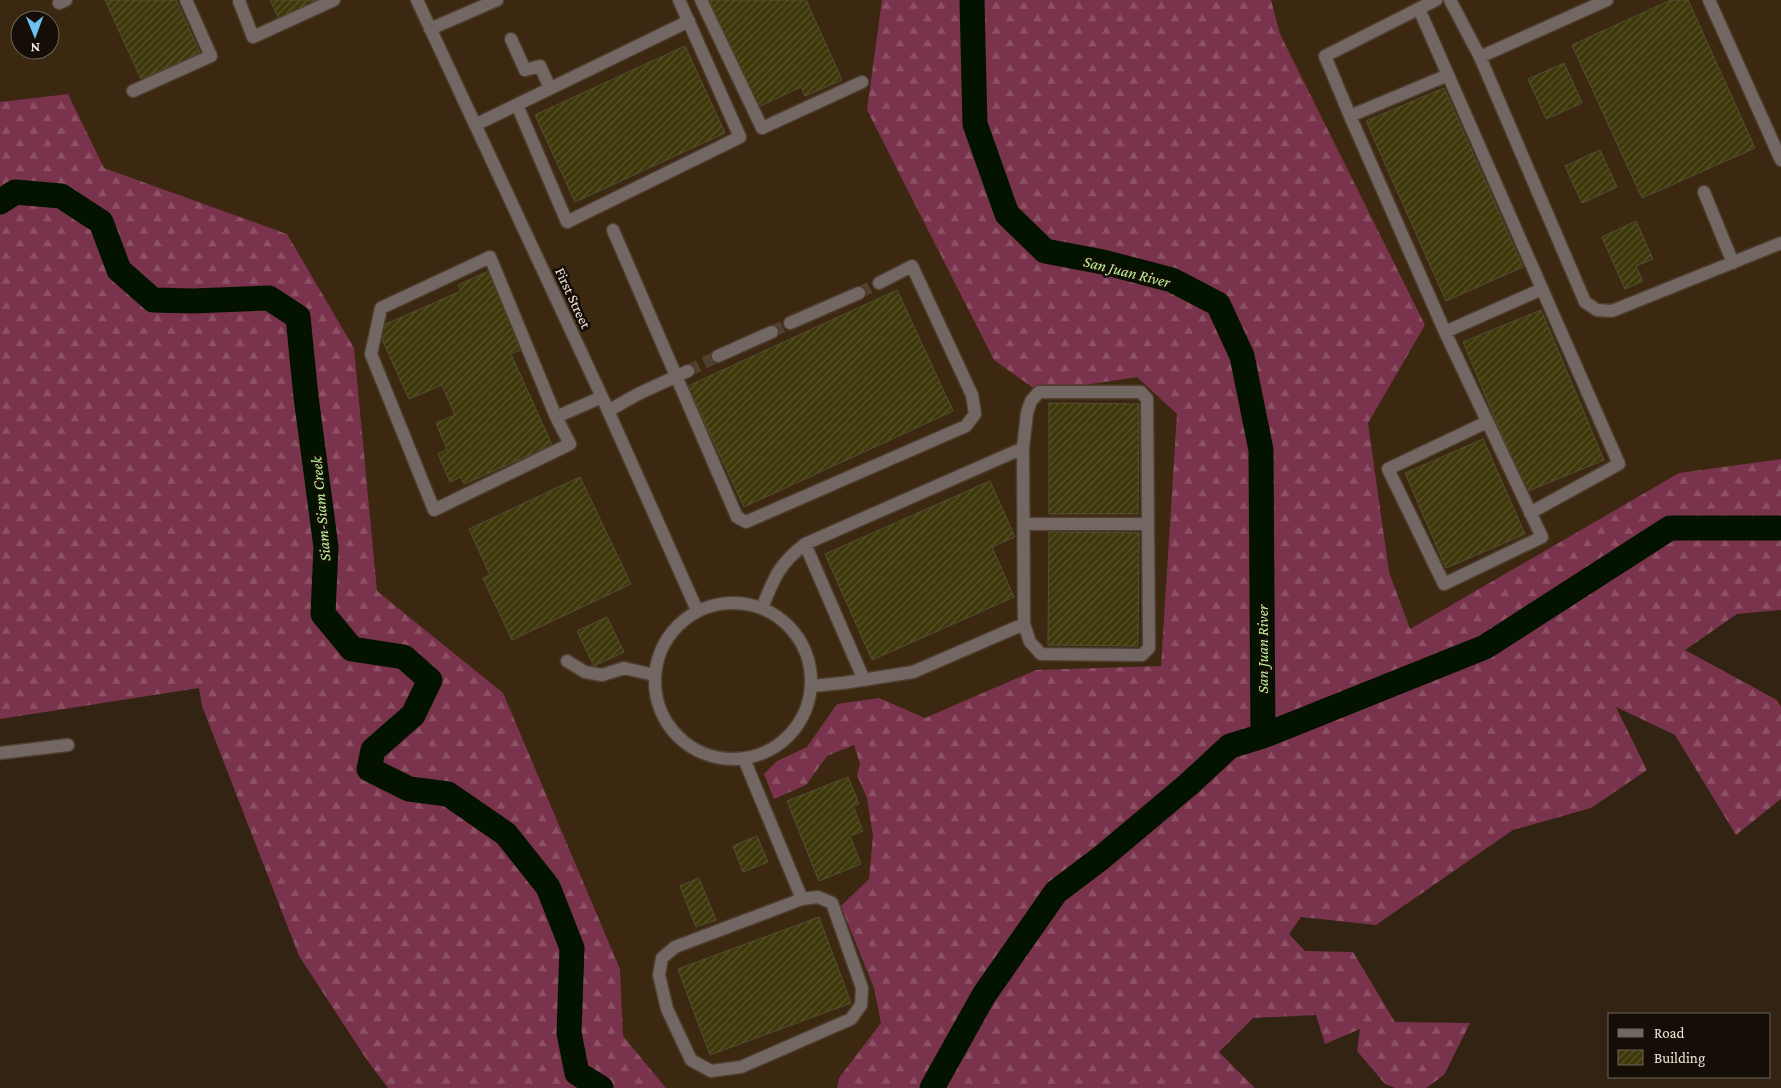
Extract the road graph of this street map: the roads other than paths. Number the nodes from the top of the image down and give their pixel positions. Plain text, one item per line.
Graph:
1 (186, 0) edge
2 (334, 0) edge
3 (417, 0) edge
4 (497, 0) edge
5 (679, 0) edge
6 (701, 0) edge
7 (1436, 0) edge
8 (1450, 0) edge
9 (1608, 0) edge
10 (1709, 0) edge
11 (239, 1) edge
12 (1419, 9) junction
13 (689, 21) junction
14 (430, 29) junction
15 (511, 39) dead end
16 (1480, 57) junction
17 (1448, 75) junction
18 (862, 82) dead end
19 (550, 88) junction
20 (134, 90) dead end
21 (517, 104) junction
22 (1350, 116) junction
23 (475, 125) junction
24 (1781, 160) edge
25 (1704, 192) dead end
26 (613, 230) dead end
27 (1781, 243) edge
28 (1733, 263) junction
29 (879, 283) tunnel mouth
30 (1542, 289) junction
31 (859, 293) tunnel mouth
32 (790, 323) tunnel mouth
33 (772, 332) tunnel mouth
34 (1445, 332) junction
35 (718, 356) tunnel mouth
36 (688, 371) tunnel mouth
37 (676, 377) junction
38 (602, 397) junction
39 (608, 411) junction
40 (556, 417) junction
41 (1487, 422) junction
42 (1023, 448) junction
43 (1530, 513) junction
44 (1024, 524) junction
45 (1148, 524) junction
46 (805, 544) junction
47 (762, 608) junction
48 (698, 610) junction
49 (1024, 624) junction
50 (568, 660) dead end
51 (654, 675) junction
52 (864, 680) junction
53 (812, 686) junction
54 (68, 745) dead end
55 (0, 753) edge
56 (744, 759) junction
57 (802, 899) junction

1 - 20 street
2 - 11 street
3 - 14 street, First Street
4 - 14 street
5 - 13 street
6 - 18 street
7 - 12 street
8 - 16 street
9 - 16 street
10 - 24 street
12 - 17 street
12 - 22 street
13 - 19 street
13 - 21 street
14 - 23 street, First Street
15 - 19 street
16 - 28 street
17 - 22 street
17 - 30 street
19 - 21 street
21 - 23 street
22 - 34 street
23 - 38 street, First Street
25 - 28 street
26 - 37 street
27 - 28 street
29 - 37 street
30 - 34 street
30 - 43 street
31 - 32 street
33 - 35 street
34 - 41 street
36 - 37 street
37 - 39 street
38 - 39 street, First Street
38 - 40 street
39 - 48 street, First Street
40 - 40 street
41 - 43 street
41 - 43 street
42 - 44 street
42 - 45 street
42 - 46 street
44 - 45 street
44 - 49 street
45 - 49 street
46 - 47 street
46 - 52 street
47 - 48 street
47 - 53 street
48 - 51 street
49 - 52 street
50 - 51 street
51 - 56 street
52 - 53 street
53 - 56 street
54 - 55 street
56 - 57 street
57 - 57 street

